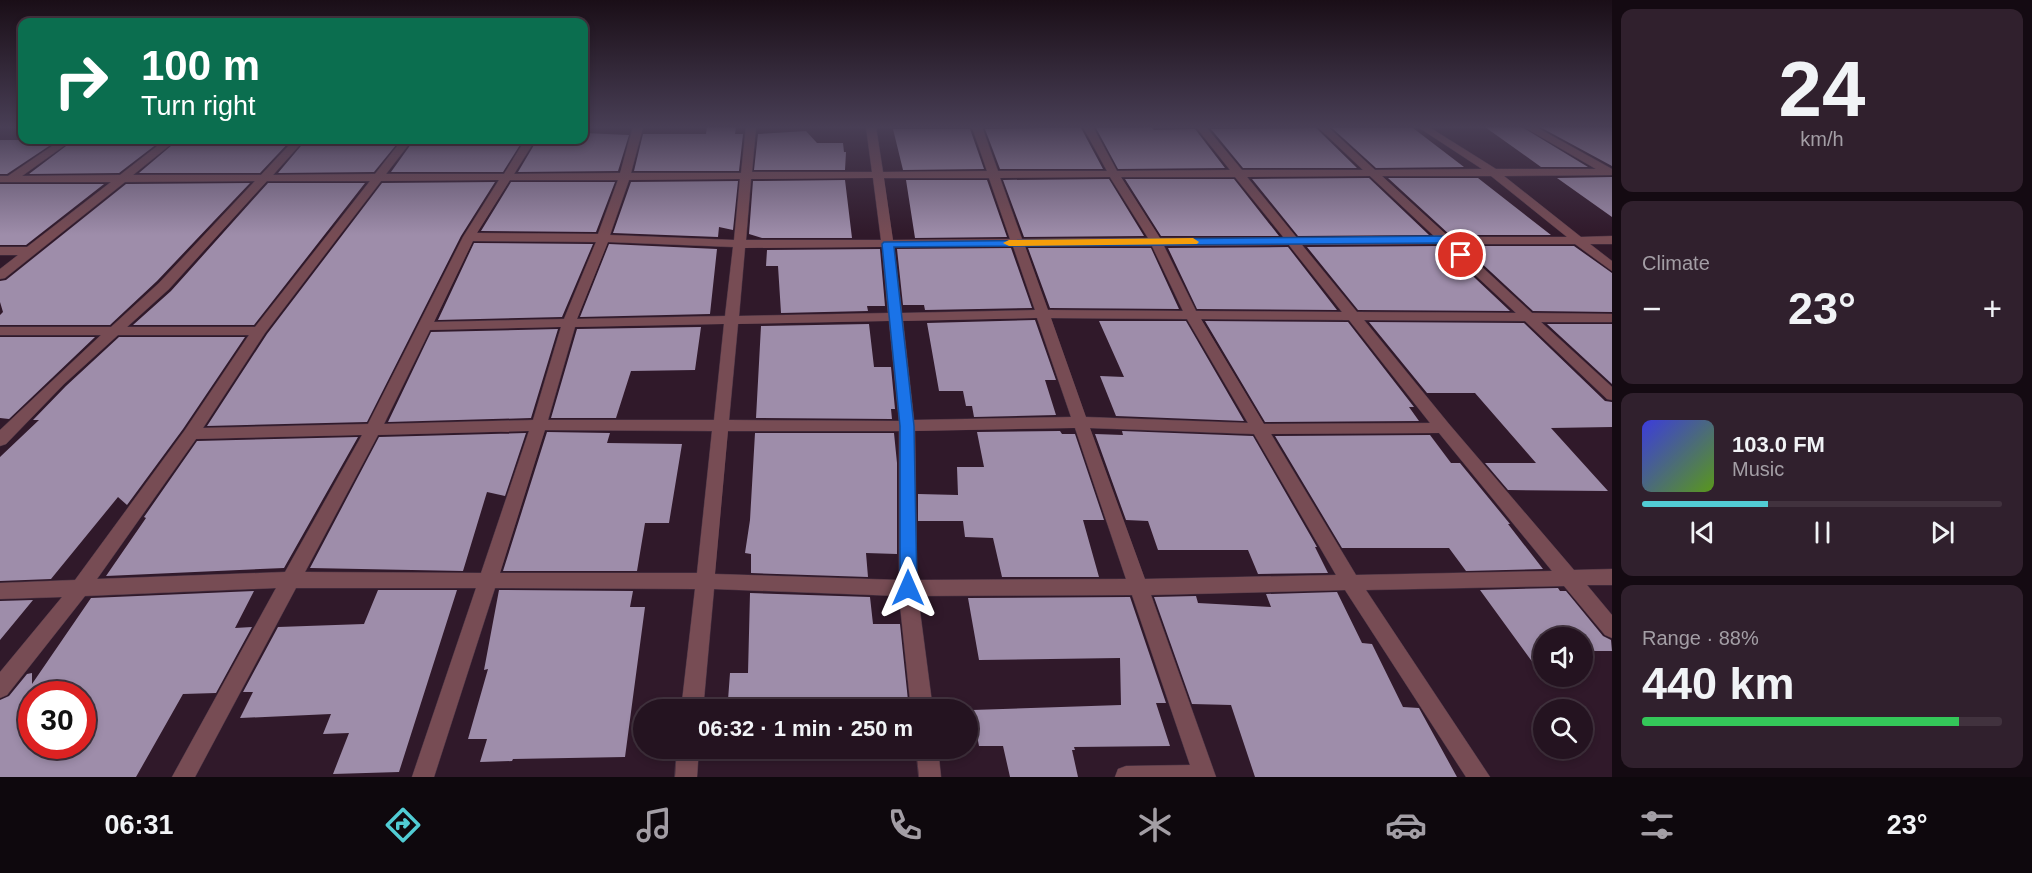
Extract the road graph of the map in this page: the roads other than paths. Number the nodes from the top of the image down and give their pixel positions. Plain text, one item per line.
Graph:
1 (30, 163) edge
2 (142, 163) edge
3 (276, 163) edge
4 (390, 163) edge
5 (514, 163) edge
6 (628, 163) edge
7 (747, 163) edge
8 (876, 163) edge
9 (990, 163) edge
10 (1108, 163) edge
11 (1230, 163) edge
12 (1362, 163) edge
13 (1479, 163) edge
14 (1595, 163) edge
15 (1372, 172) junction
16 (1493, 172) junction
17 (1611, 172) edge
18 (1113, 173) junction
19 (994, 174) junction
20 (1238, 174) junction
21 (746, 175) junction
22 (878, 175) junction
23 (505, 176) junction
24 (625, 176) junction
25 (380, 177) junction
26 (123, 178) junction
27 (5, 179) edge
28 (261, 179) junction
29 (0, 186) edge
30 (468, 237) junction
31 (603, 238) junction
32 (1444, 239) junction
33 (1612, 240) edge
34 (1294, 241) junction
35 (1580, 241) junction
36 (1156, 242) junction
37 (1018, 243) junction
38 (739, 244) junction
39 (888, 244) junction
40 (0, 251) edge
41 (31, 251) junction
42 (1612, 267) edge
43 (0, 275) edge
44 (1043, 314) junction
45 (1192, 316) junction
46 (1354, 316) junction
47 (895, 318) junction
48 (1528, 318) junction
49 (1612, 318) edge
50 (731, 320) junction
51 (569, 323) junction
52 (423, 326) junction
53 (0, 331) edge
54 (259, 331) junction
55 (113, 332) junction
56 (1612, 395) edge
57 (1081, 422) junction
58 (721, 424) junction
59 (539, 425) junction
60 (907, 426) junction
61 (374, 428) junction
62 (1443, 428) junction
63 (1260, 429) junction
64 (191, 434) junction
65 (0, 440) edge
66 (1612, 577) edge
67 (1568, 578) junction
68 (486, 579) junction
69 (291, 580) junction
70 (705, 581) junction
71 (1350, 582) junction
72 (81, 587) junction
73 (1140, 587) junction
74 (908, 588) junction
75 (0, 591) edge
76 (1612, 629) edge
77 (0, 688) edge
78 (693, 699) edge
79 (921, 699) edge
80 (687, 759) edge
81 (928, 759) edge
82 (183, 777) edge
83 (423, 777) edge
84 (686, 777) edge
85 (930, 777) edge
86 (1126, 777) edge
87 (1205, 777) edge
88 (1479, 777) edge

1 - 27 street
2 - 26 street
3 - 28 street
4 - 25 street
5 - 23 street
6 - 24 street
7 - 21 street
8 - 22 street
9 - 19 street
10 - 18 street
11 - 20 street
12 - 15 street
13 - 16 street
14 - 17 street
15 - 16 street
15 - 20 street
15 - 32 street
16 - 17 street
16 - 35 street
18 - 19 street
18 - 20 street
18 - 36 street
19 - 22 street
19 - 37 street
20 - 34 street
21 - 22 street
21 - 24 street
21 - 38 street
22 - 39 street
23 - 24 street
23 - 25 street
23 - 30 street
24 - 31 street
25 - 28 street
25 - 54 street
26 - 27 street
26 - 28 street
26 - 41 street
27 - 29 street
28 - 55 street
30 - 31 street
30 - 52 street
31 - 38 street
31 - 51 street
32 - 34 street
32 - 35 street
32 - 48 street
33 - 35 street
34 - 36 street
34 - 46 street
35 - 42 street
36 - 37 street
36 - 45 street
37 - 39 street
37 - 44 street
38 - 39 street
38 - 50 street
39 - 47 street
40 - 41 street
41 - 43 street
44 - 45 street
44 - 47 street
44 - 57 street
45 - 46 street
45 - 63 street
46 - 48 street
46 - 62 street
47 - 50 street
47 - 60 street
48 - 49 street
48 - 56 street
50 - 51 street
50 - 58 street
51 - 52 street
51 - 59 street
52 - 61 street
53 - 55 street
54 - 55 street
54 - 64 street
55 - 65 street
57 - 60 street
57 - 63 street
57 - 73 street
58 - 59 street
58 - 60 street
58 - 70 street
59 - 61 street
59 - 68 street
60 - 74 street
61 - 64 street
61 - 69 street
62 - 63 street
62 - 67 street
63 - 71 street
64 - 72 street
66 - 67 street
67 - 71 street
67 - 76 street
68 - 69 street
68 - 70 street
68 - 83 street
69 - 72 street
69 - 82 street
70 - 74 street
70 - 78 street
71 - 73 street
71 - 88 street
72 - 75 street
72 - 77 street
73 - 74 street
73 - 87 street
74 - 79 street
80 - 84 street
81 - 85 street
86 - 87 street

